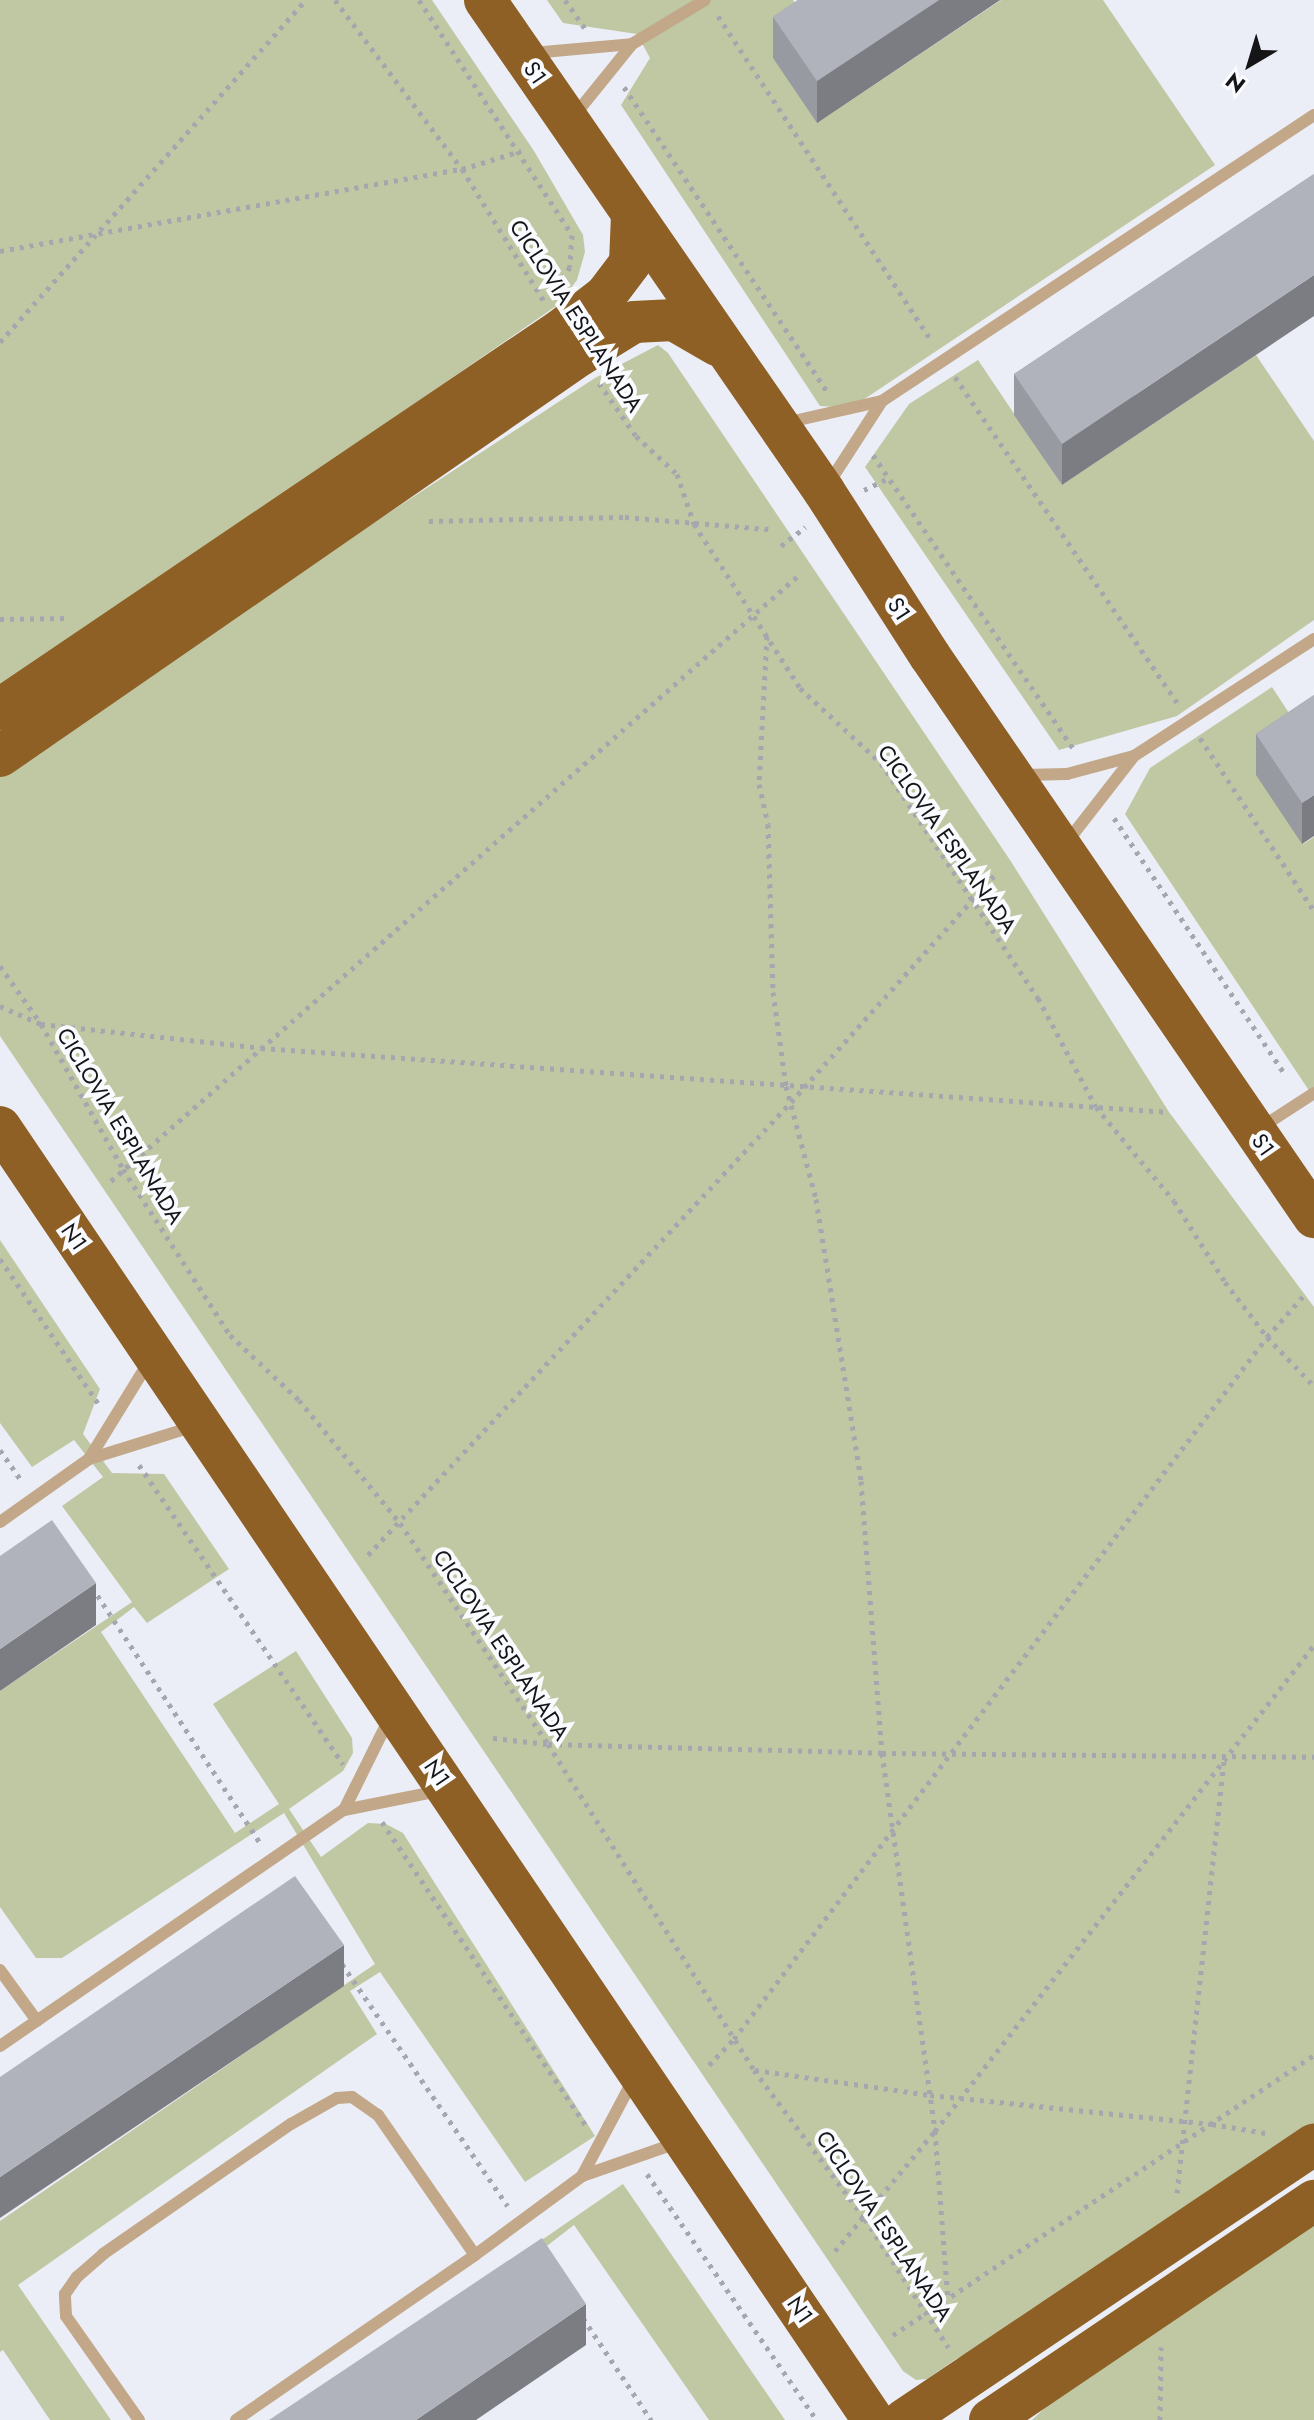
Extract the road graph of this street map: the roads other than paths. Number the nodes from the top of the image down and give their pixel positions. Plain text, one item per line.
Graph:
1 (485, 0) edge
2 (705, 0) edge
3 (632, 44) junction
4 (522, 54) junction
5 (1314, 115) edge
6 (569, 123) junction
7 (632, 216) junction
8 (571, 342) junction
9 (721, 347) junction
10 (882, 401) junction
11 (776, 425) junction
12 (824, 491) junction
13 (1314, 639) edge
14 (0, 709) edge
15 (0, 756) edge
16 (1134, 756) junction
17 (1011, 776) junction
18 (1062, 849) junction
19 (1314, 1093) edge
20 (0, 1127) edge
21 (1254, 1132) junction
22 (1314, 1217) edge
23 (153, 1355) junction
24 (200, 1424) junction
25 (89, 1459) junction
26 (0, 1522) edge
27 (393, 1709) junction
28 (448, 1789) junction
29 (344, 1810) junction
30 (0, 1970) edge
31 (37, 2021) junction
32 (0, 2046) edge
33 (638, 2071) junction
34 (685, 2141) junction
35 (1314, 2144) edge
36 (582, 2176) junction
37 (1314, 2201) edge
38 (475, 2255) junction
39 (139, 2420) edge
40 (236, 2420) edge
41 (873, 2420) edge
42 (904, 2420) edge
43 (990, 2420) edge

1 - 4 highway, S1
2 - 3 lane
3 - 4 lane
3 - 6 lane
4 - 6 highway, S1
5 - 10 lane
6 - 7 highway, S1
7 - 8 highway
7 - 9 highway, S1
8 - 9 highway
8 - 14 highway
8 - 15 highway
9 - 11 highway, S1
10 - 11 lane
10 - 12 lane
11 - 12 highway, S1
12 - 17 highway, S1
13 - 16 lane
16 - 17 lane
16 - 18 lane
17 - 18 highway, S1
18 - 21 highway, S1
19 - 21 lane
20 - 23 highway, N1
21 - 22 highway, S1
23 - 24 highway, N1
23 - 25 lane
24 - 25 lane
24 - 27 highway, N1
25 - 26 lane
27 - 28 highway, N1
27 - 29 lane
28 - 29 lane
28 - 33 highway, N1
29 - 31 lane
30 - 31 lane
31 - 32 lane
33 - 34 highway, N1
33 - 36 lane
34 - 36 lane
34 - 41 highway, N1
35 - 42 highway
36 - 38 lane
37 - 43 highway
38 - 39 lane
38 - 40 lane

